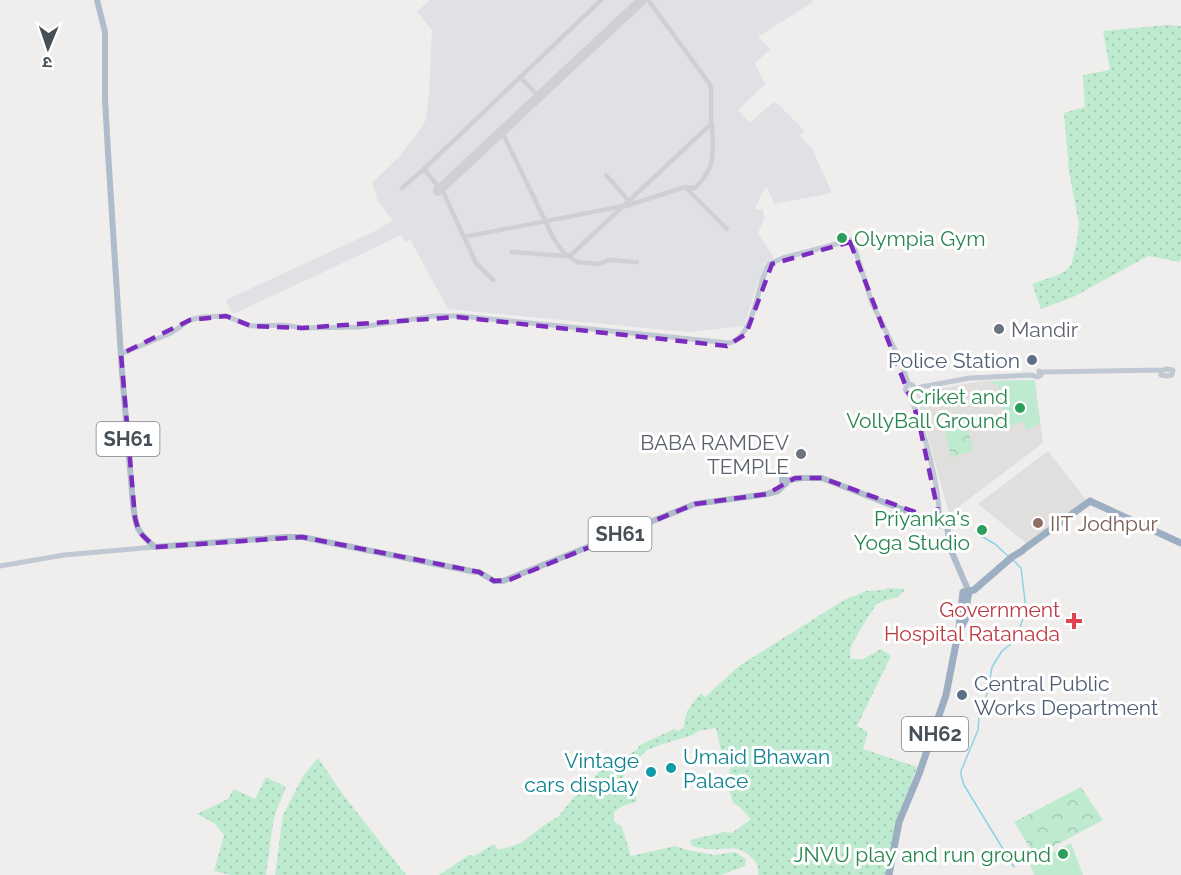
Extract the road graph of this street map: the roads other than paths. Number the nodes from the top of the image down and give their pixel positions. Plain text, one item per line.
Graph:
1 (97, 0) edge
2 (121, 354) junction
3 (1176, 373) edge
4 (911, 389) junction
5 (707, 502) junction
6 (691, 506) junction
7 (942, 522) junction
8 (1181, 542) edge
9 (155, 547) junction
10 (0, 566) edge
11 (967, 593) junction
12 (891, 875) edge

1 - 2 main road, SH61
2 - 4 main road
2 - 9 main road, SH61
3 - 4 main road
4 - 7 main road
5 - 6 main road, SH61
5 - 6 main road
5 - 7 main road, SH61
6 - 9 main road, SH61
7 - 11 main road
8 - 11 highway
9 - 10 main road
11 - 12 highway, NH62

